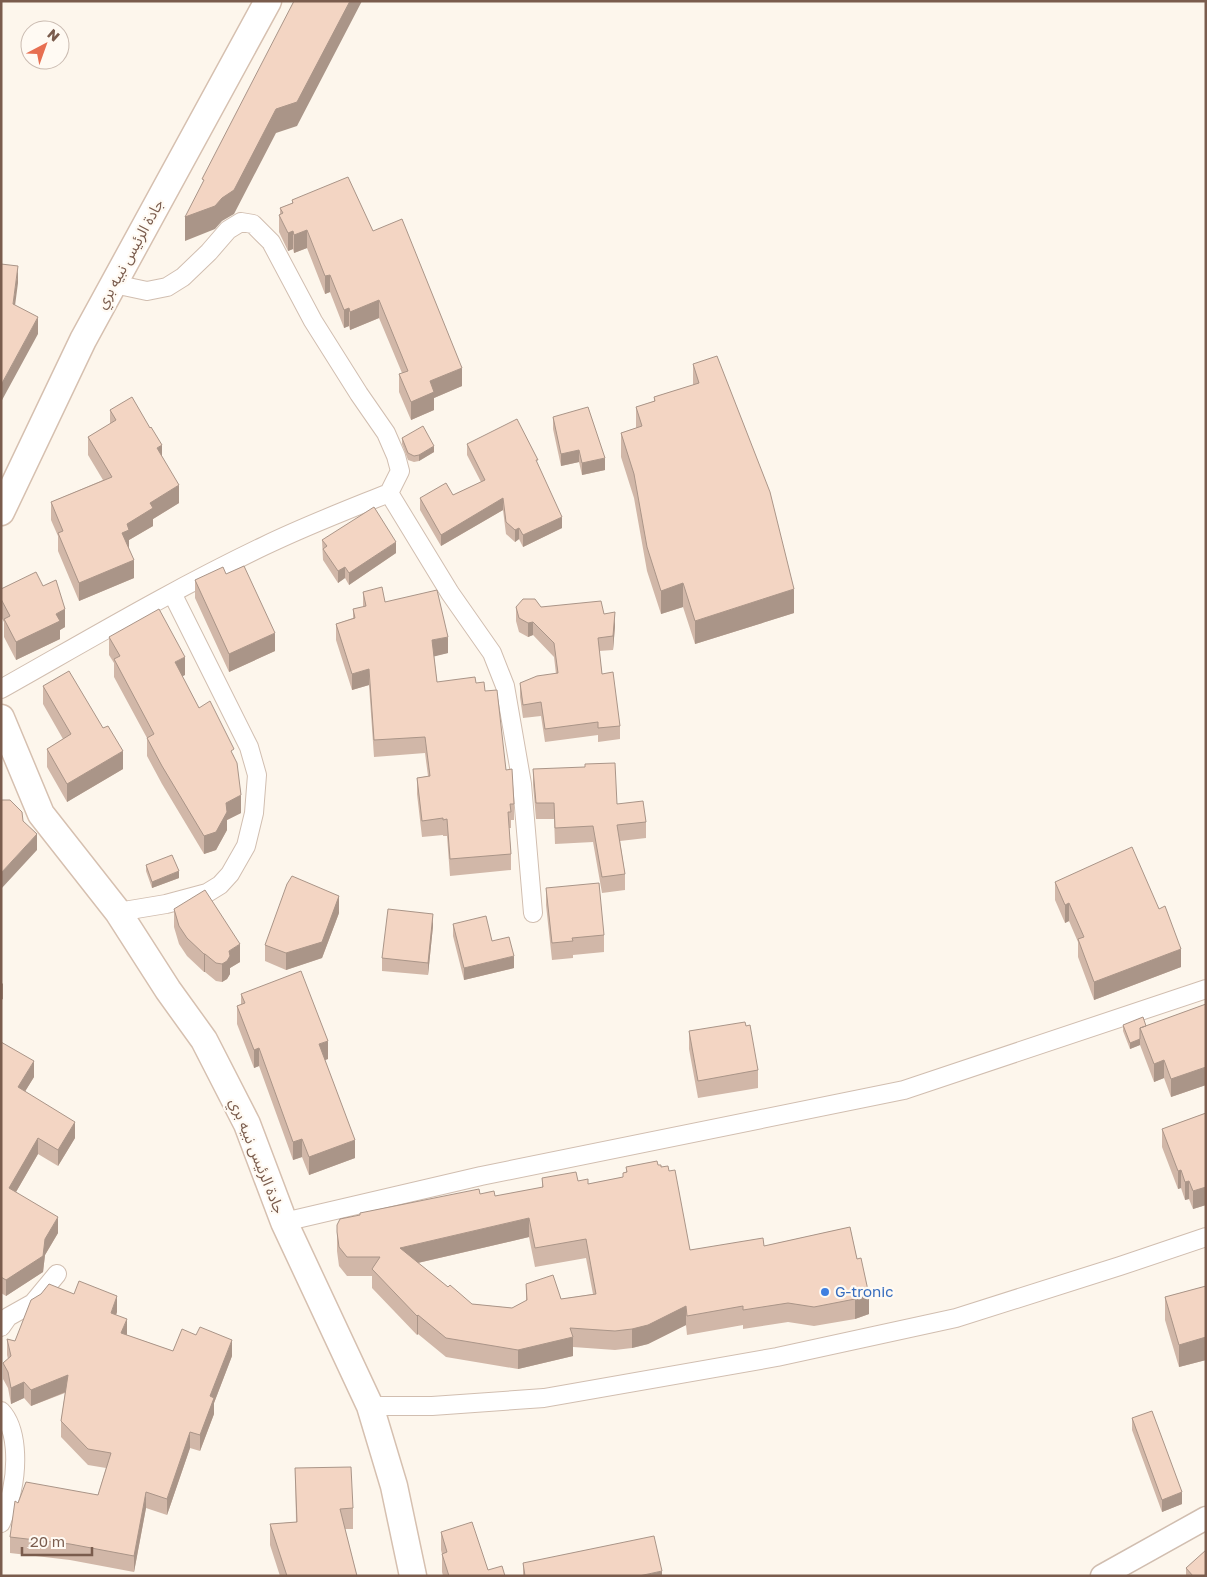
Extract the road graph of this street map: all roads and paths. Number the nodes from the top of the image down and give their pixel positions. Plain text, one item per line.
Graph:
1 (268, 1) edge
2 (114, 284) junction
3 (390, 493) junction
4 (1, 512) edge
5 (172, 593) junction
6 (1, 689) edge
7 (1, 718) edge
8 (118, 912) junction
9 (532, 914) dead end
10 (1206, 989) edge
11 (284, 1222) junction
12 (1206, 1237) edge
13 (57, 1274) dead end
14 (1, 1327) edge
15 (370, 1406) junction
16 (1, 1410) edge
17 (1206, 1518) edge
18 (1, 1523) edge
19 (413, 1576) edge
20 (1102, 1576) edge

1 - 2 main road, جادة الرئيس نبيه بري
2 - 3 street
2 - 4 main road, جادة الرئيس نبيه بري
3 - 5 street
3 - 9 street
5 - 6 street
5 - 8 street
7 - 8 main road, جادة الرئيس نبيه بري
8 - 11 main road, جادة الرئيس نبيه بري
10 - 11 street
11 - 15 main road, جادة الرئيس نبيه بري
12 - 15 street
13 - 14 street
15 - 19 main road, جادة الرئيس نبيه بري
16 - 18 street
17 - 20 street

